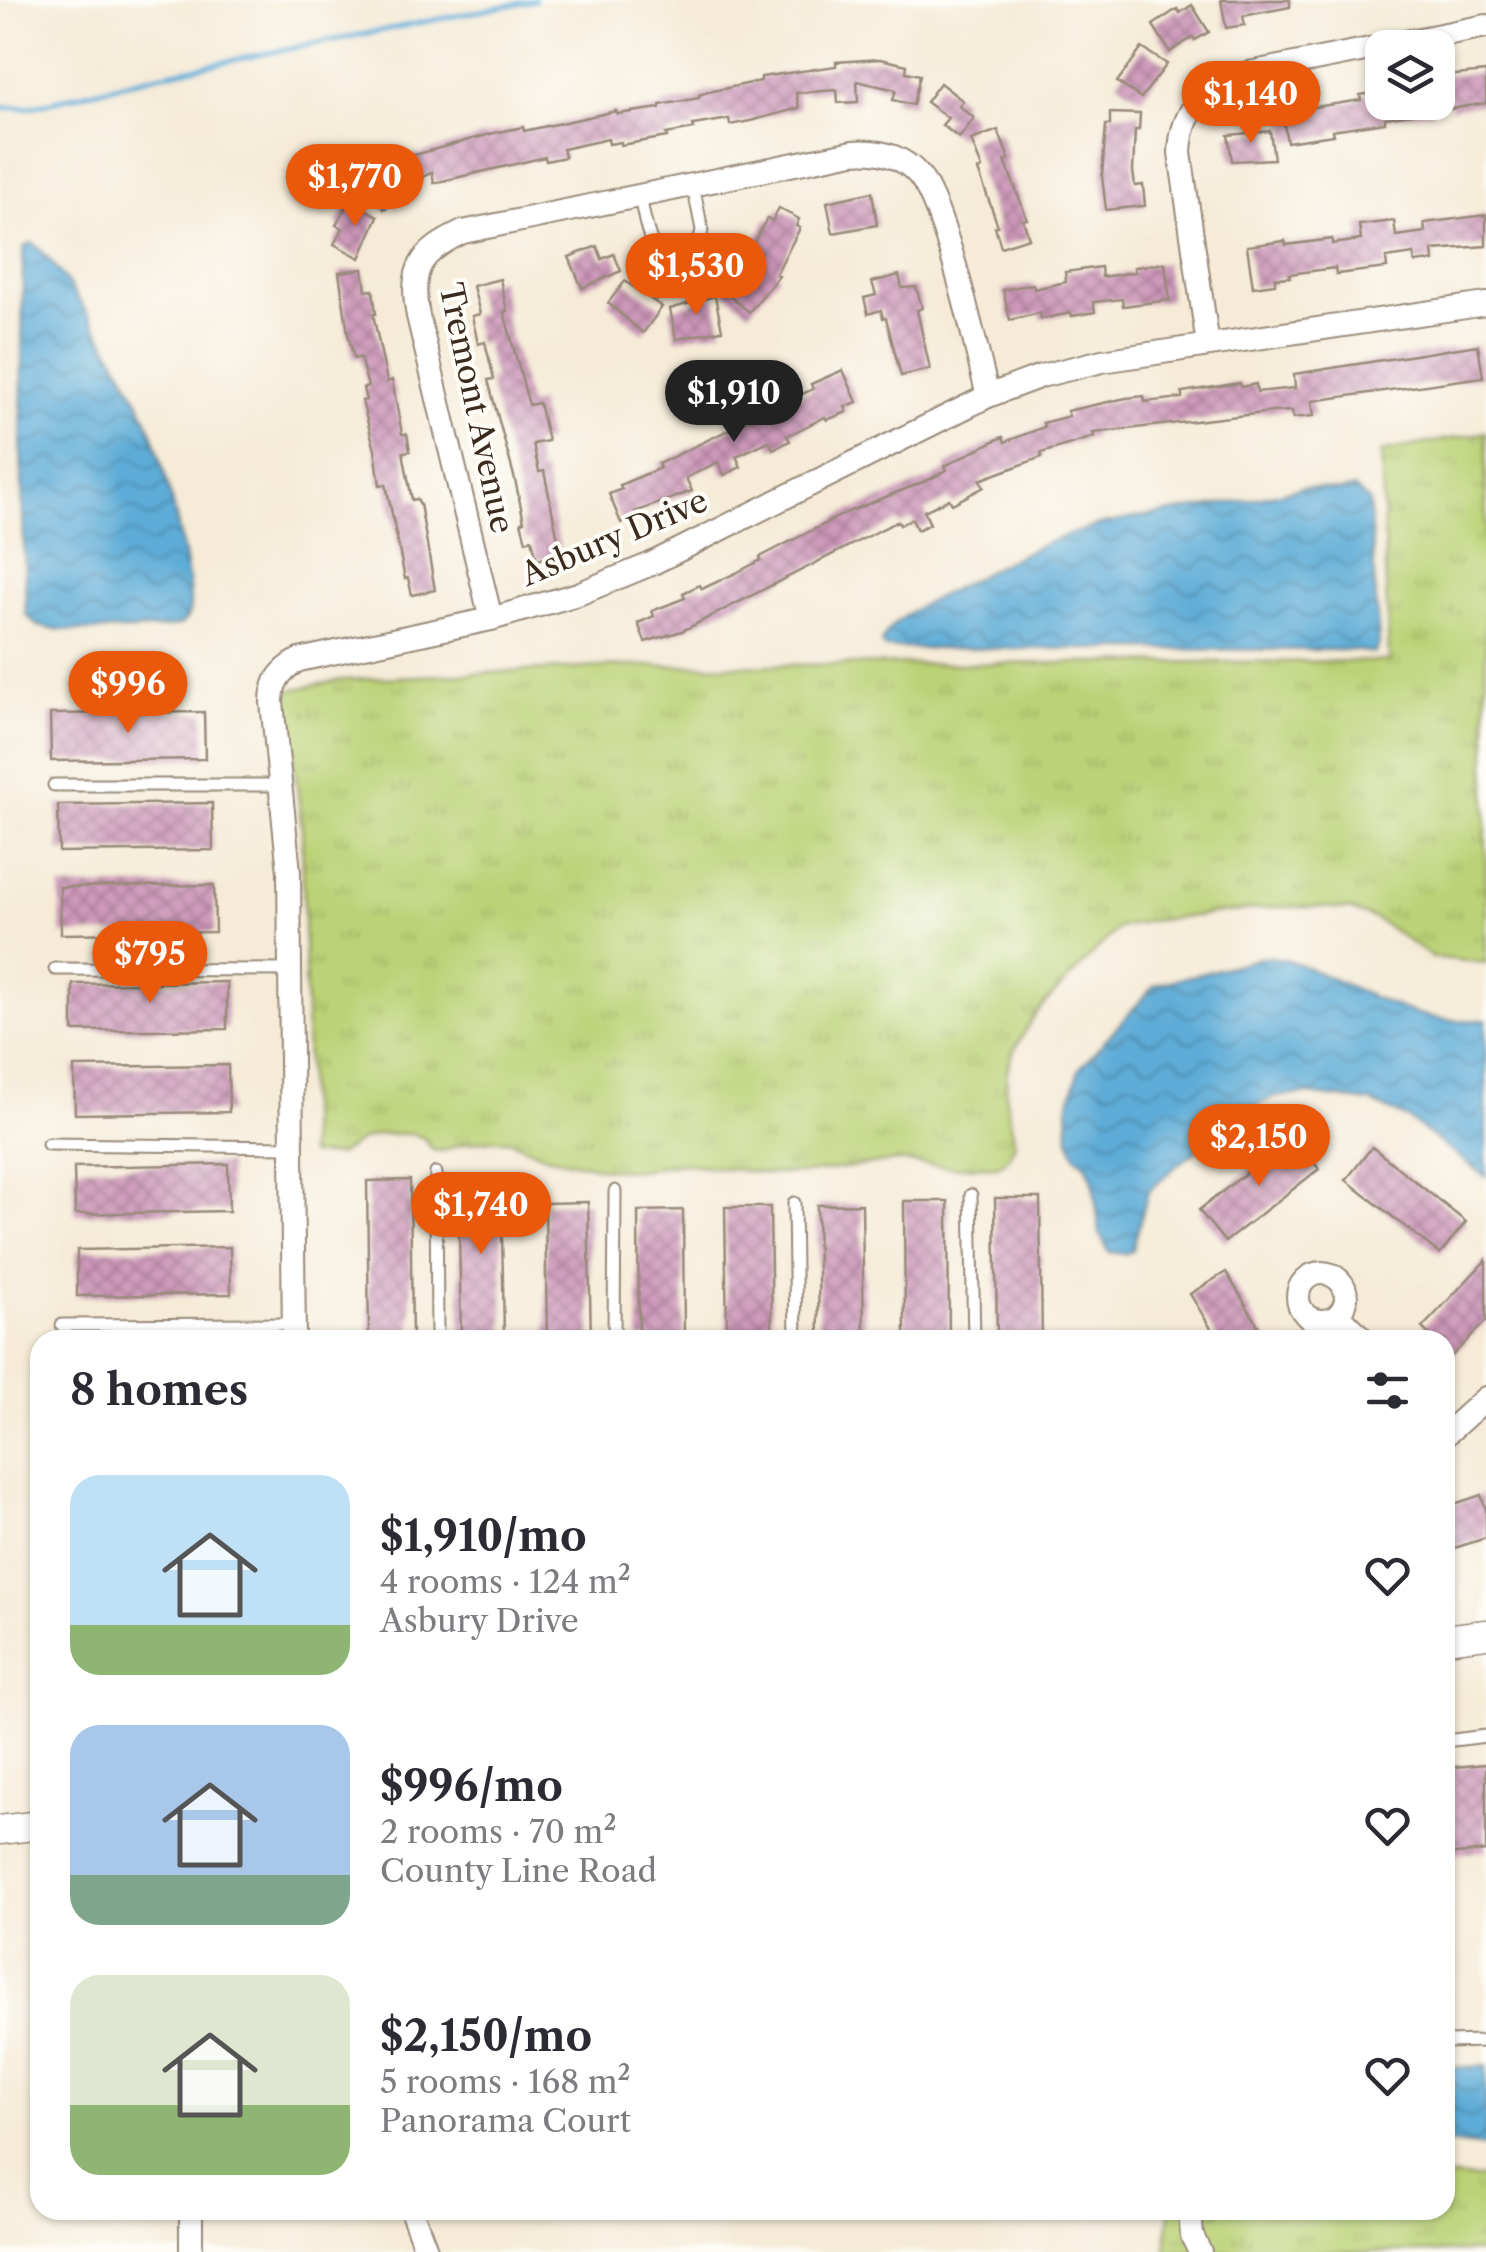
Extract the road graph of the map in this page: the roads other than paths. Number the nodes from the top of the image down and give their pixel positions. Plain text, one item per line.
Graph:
1 (1486, 26) edge
2 (693, 184) junction
3 (640, 194) junction
4 (1486, 304) edge
5 (1208, 346) junction
6 (988, 396) junction
7 (491, 619) junction
8 (54, 785) dead end
9 (282, 785) junction
10 (55, 969) dead end
11 (291, 970) junction
12 (48, 1144) dead end
13 (294, 1147) junction
14 (436, 1173) dead end
15 (615, 1191) dead end
16 (972, 1195) dead end
17 (794, 1203) dead end
18 (1338, 1315) dead end
19 (62, 1326) dead end
20 (216, 1330) edge
21 (293, 1330) edge
22 (437, 1330) edge
23 (614, 1330) edge
24 (796, 1330) edge
25 (974, 1330) edge
26 (1354, 1330) edge
27 (1486, 1398) edge
28 (1455, 1422) edge
29 (1486, 1634) edge
30 (1455, 1638) edge
31 (1486, 1736) edge
32 (1455, 1740) edge
33 (30, 1826) edge
34 (0, 1830) edge
35 (1486, 2041) edge
36 (1455, 2042) edge
37 (191, 2220) edge
38 (414, 2220) edge
39 (1191, 2220) edge
40 (191, 2252) edge
41 (427, 2252) edge
42 (1200, 2252) edge

1 - 5 street
2 - 3 street, Tremont Avenue
2 - 3 lane
2 - 6 street, Tremont Avenue
3 - 7 street, Tremont Avenue
4 - 5 street, Asbury Drive
5 - 6 street, Asbury Drive
6 - 7 street, Asbury Drive
7 - 9 street, Asbury Drive
8 - 9 lane
9 - 11 street
10 - 11 lane
11 - 13 street
12 - 13 lane
13 - 21 street
14 - 22 lane
15 - 23 lane
16 - 25 lane
17 - 24 lane
18 - 26 street
19 - 20 lane
27 - 28 street
29 - 30 street
31 - 32 lane
33 - 34 street
35 - 36 lane
37 - 40 street
38 - 41 street
39 - 42 street

